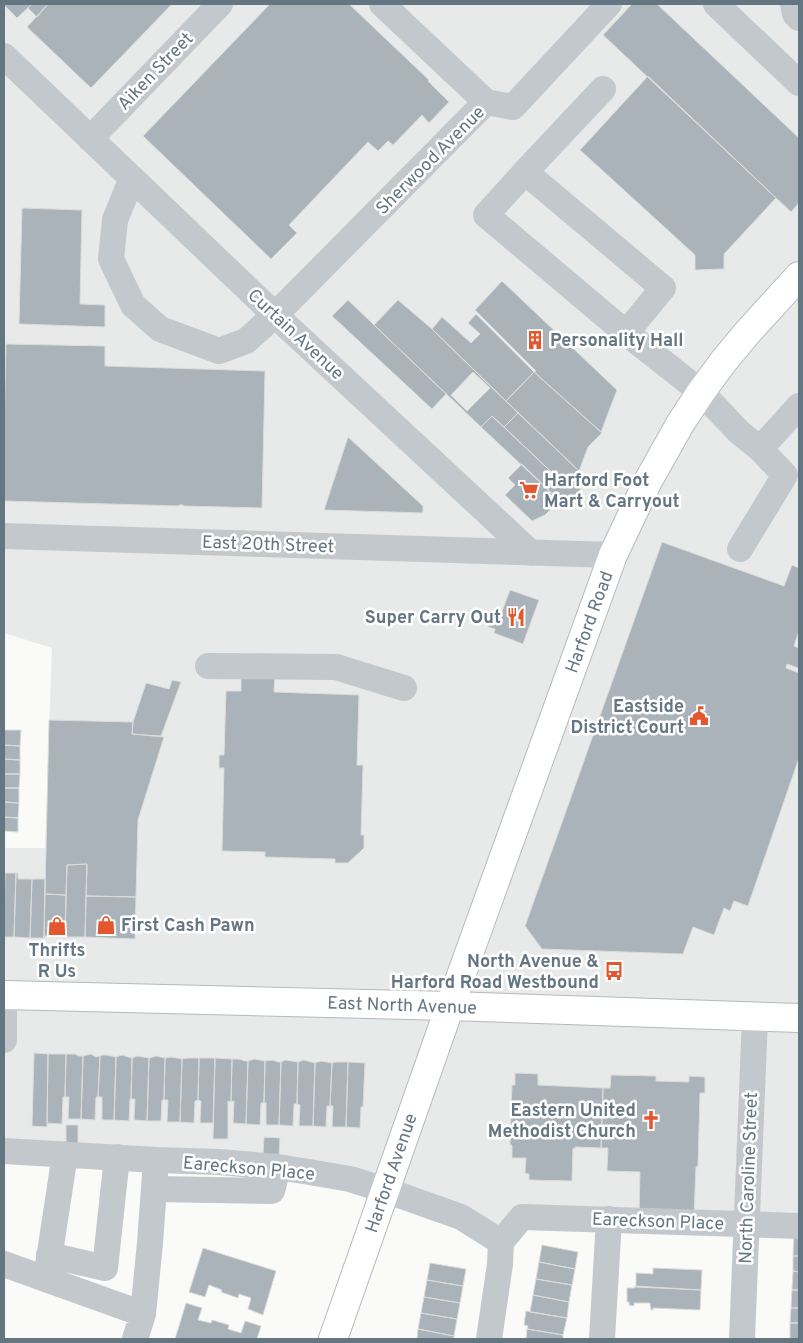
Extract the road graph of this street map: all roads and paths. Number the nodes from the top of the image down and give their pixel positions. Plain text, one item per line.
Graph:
1 (220, 4) edge
2 (382, 4) edge
3 (609, 4) edge
4 (716, 4) edge
5 (4, 56) edge
6 (799, 82) edge
7 (603, 88) dead end
8 (486, 102) junction
9 (90, 139) junction
10 (525, 172) junction
11 (132, 178) junction
12 (799, 277) edge
13 (275, 315) junction
14 (626, 333) junction
15 (701, 392) junction
16 (799, 406) edge
17 (760, 449) junction
18 (792, 481) edge
19 (4, 536) edge
20 (740, 549) dead end
21 (531, 553) junction
22 (613, 555) junction
23 (208, 666) dead end
24 (404, 688) dead end
25 (4, 995) edge
26 (450, 1006) junction
27 (755, 1017) junction
28 (799, 1018) edge
29 (4, 1040) edge
30 (4, 1150) edge
31 (65, 1154) junction
32 (118, 1158) junction
33 (156, 1160) junction
34 (278, 1167) junction
35 (154, 1189) junction
36 (385, 1190) junction
37 (609, 1219) junction
38 (746, 1223) junction
39 (799, 1226) edge
40 (501, 1242) junction
41 (4, 1264) edge
42 (48, 1267) junction
43 (144, 1314) junction
44 (135, 1339) edge
45 (333, 1339) edge
46 (489, 1339) edge
47 (602, 1339) edge
48 (742, 1339) edge

1 - 9 street, Aiken Street
2 - 8 street
3 - 8 street, Sherwood Avenue
4 - 6 street
5 - 9 street, Curtain Avenue
7 - 10 street
8 - 13 street, Sherwood Avenue
9 - 11 street, Curtain Avenue
10 - 14 street
10 - 14 street
11 - 13 street, Curtain Avenue
11 - 13 street, Sherwood Avenue
12 - 15 main road, Harford Road
13 - 21 street, Curtain Avenue
14 - 15 street
15 - 17 street
15 - 22 main road, Harford Road
16 - 17 street
17 - 18 street
18 - 20 street
19 - 21 street, East 20th Street
21 - 22 street
22 - 26 main road, Harford Road
23 - 24 street
25 - 26 main road, East North Avenue
25 - 29 street
26 - 27 main road, East North Avenue
26 - 36 main road, Harford Avenue
27 - 28 main road, East North Avenue
27 - 38 street, North Caroline Street
30 - 31 street, Eareckson Place
31 - 32 street, Eareckson Place
31 - 42 street
32 - 33 street, Eareckson Place
32 - 42 street
33 - 34 street, Eareckson Place
33 - 35 street
34 - 35 street
34 - 36 street, Eareckson Place
35 - 43 street
36 - 40 street, Eareckson Place
36 - 45 main road, Harford Avenue
37 - 38 street, Eareckson Place
37 - 40 street, Eareckson Place
37 - 47 street
38 - 39 street, Eareckson Place
38 - 48 street, North Caroline Street
40 - 46 street
41 - 42 street
42 - 43 street
43 - 44 street

